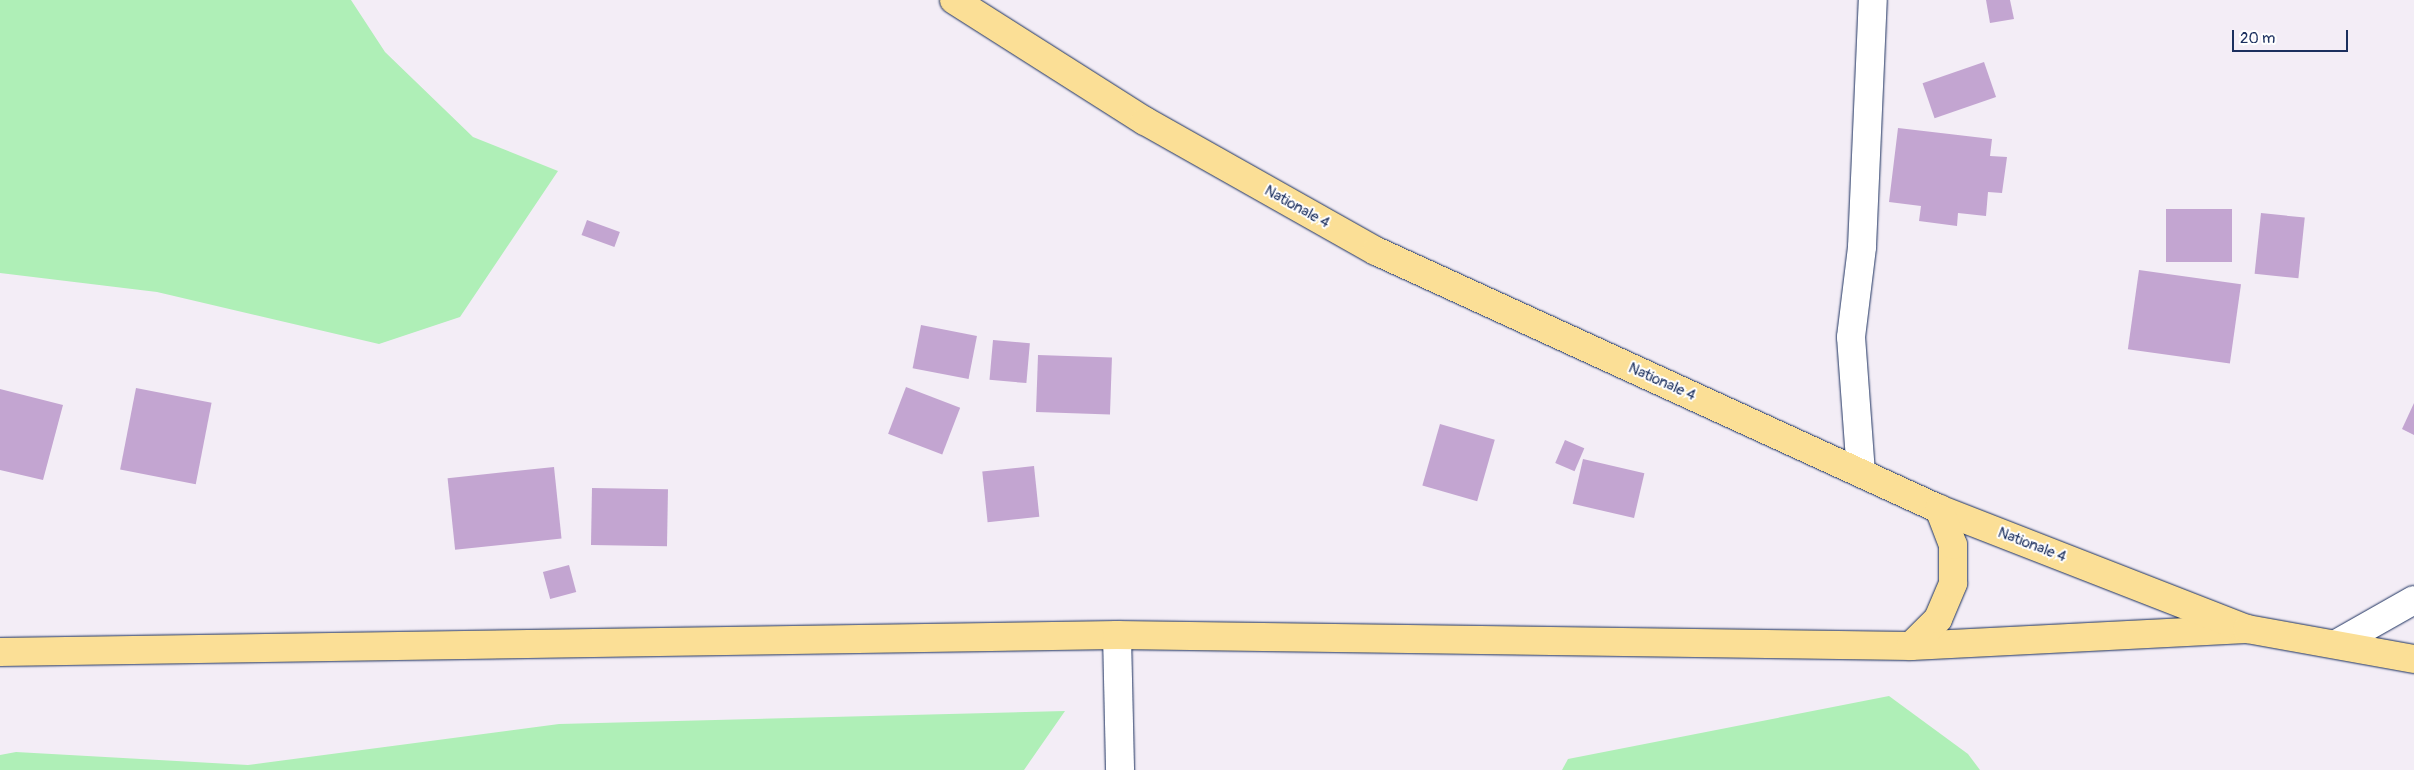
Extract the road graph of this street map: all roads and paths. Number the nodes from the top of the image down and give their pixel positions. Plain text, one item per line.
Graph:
1 (954, 0) edge
2 (1872, 0) edge
3 (1861, 473) junction
4 (1939, 509) junction
5 (2414, 600) edge
6 (2247, 629) junction
7 (1117, 634) junction
8 (2338, 643) junction
9 (1911, 646) junction
10 (0, 652) edge
11 (2414, 659) edge
12 (1120, 770) edge

1 - 3 main road, Nationale 4
2 - 3 street
3 - 4 main road, Nationale 4
4 - 6 main road, Nationale 4
4 - 9 main road
5 - 8 street
6 - 8 main road, Nationale 4
6 - 9 main road
7 - 9 main road
7 - 10 main road
7 - 12 street
8 - 11 main road, Nationale 4

